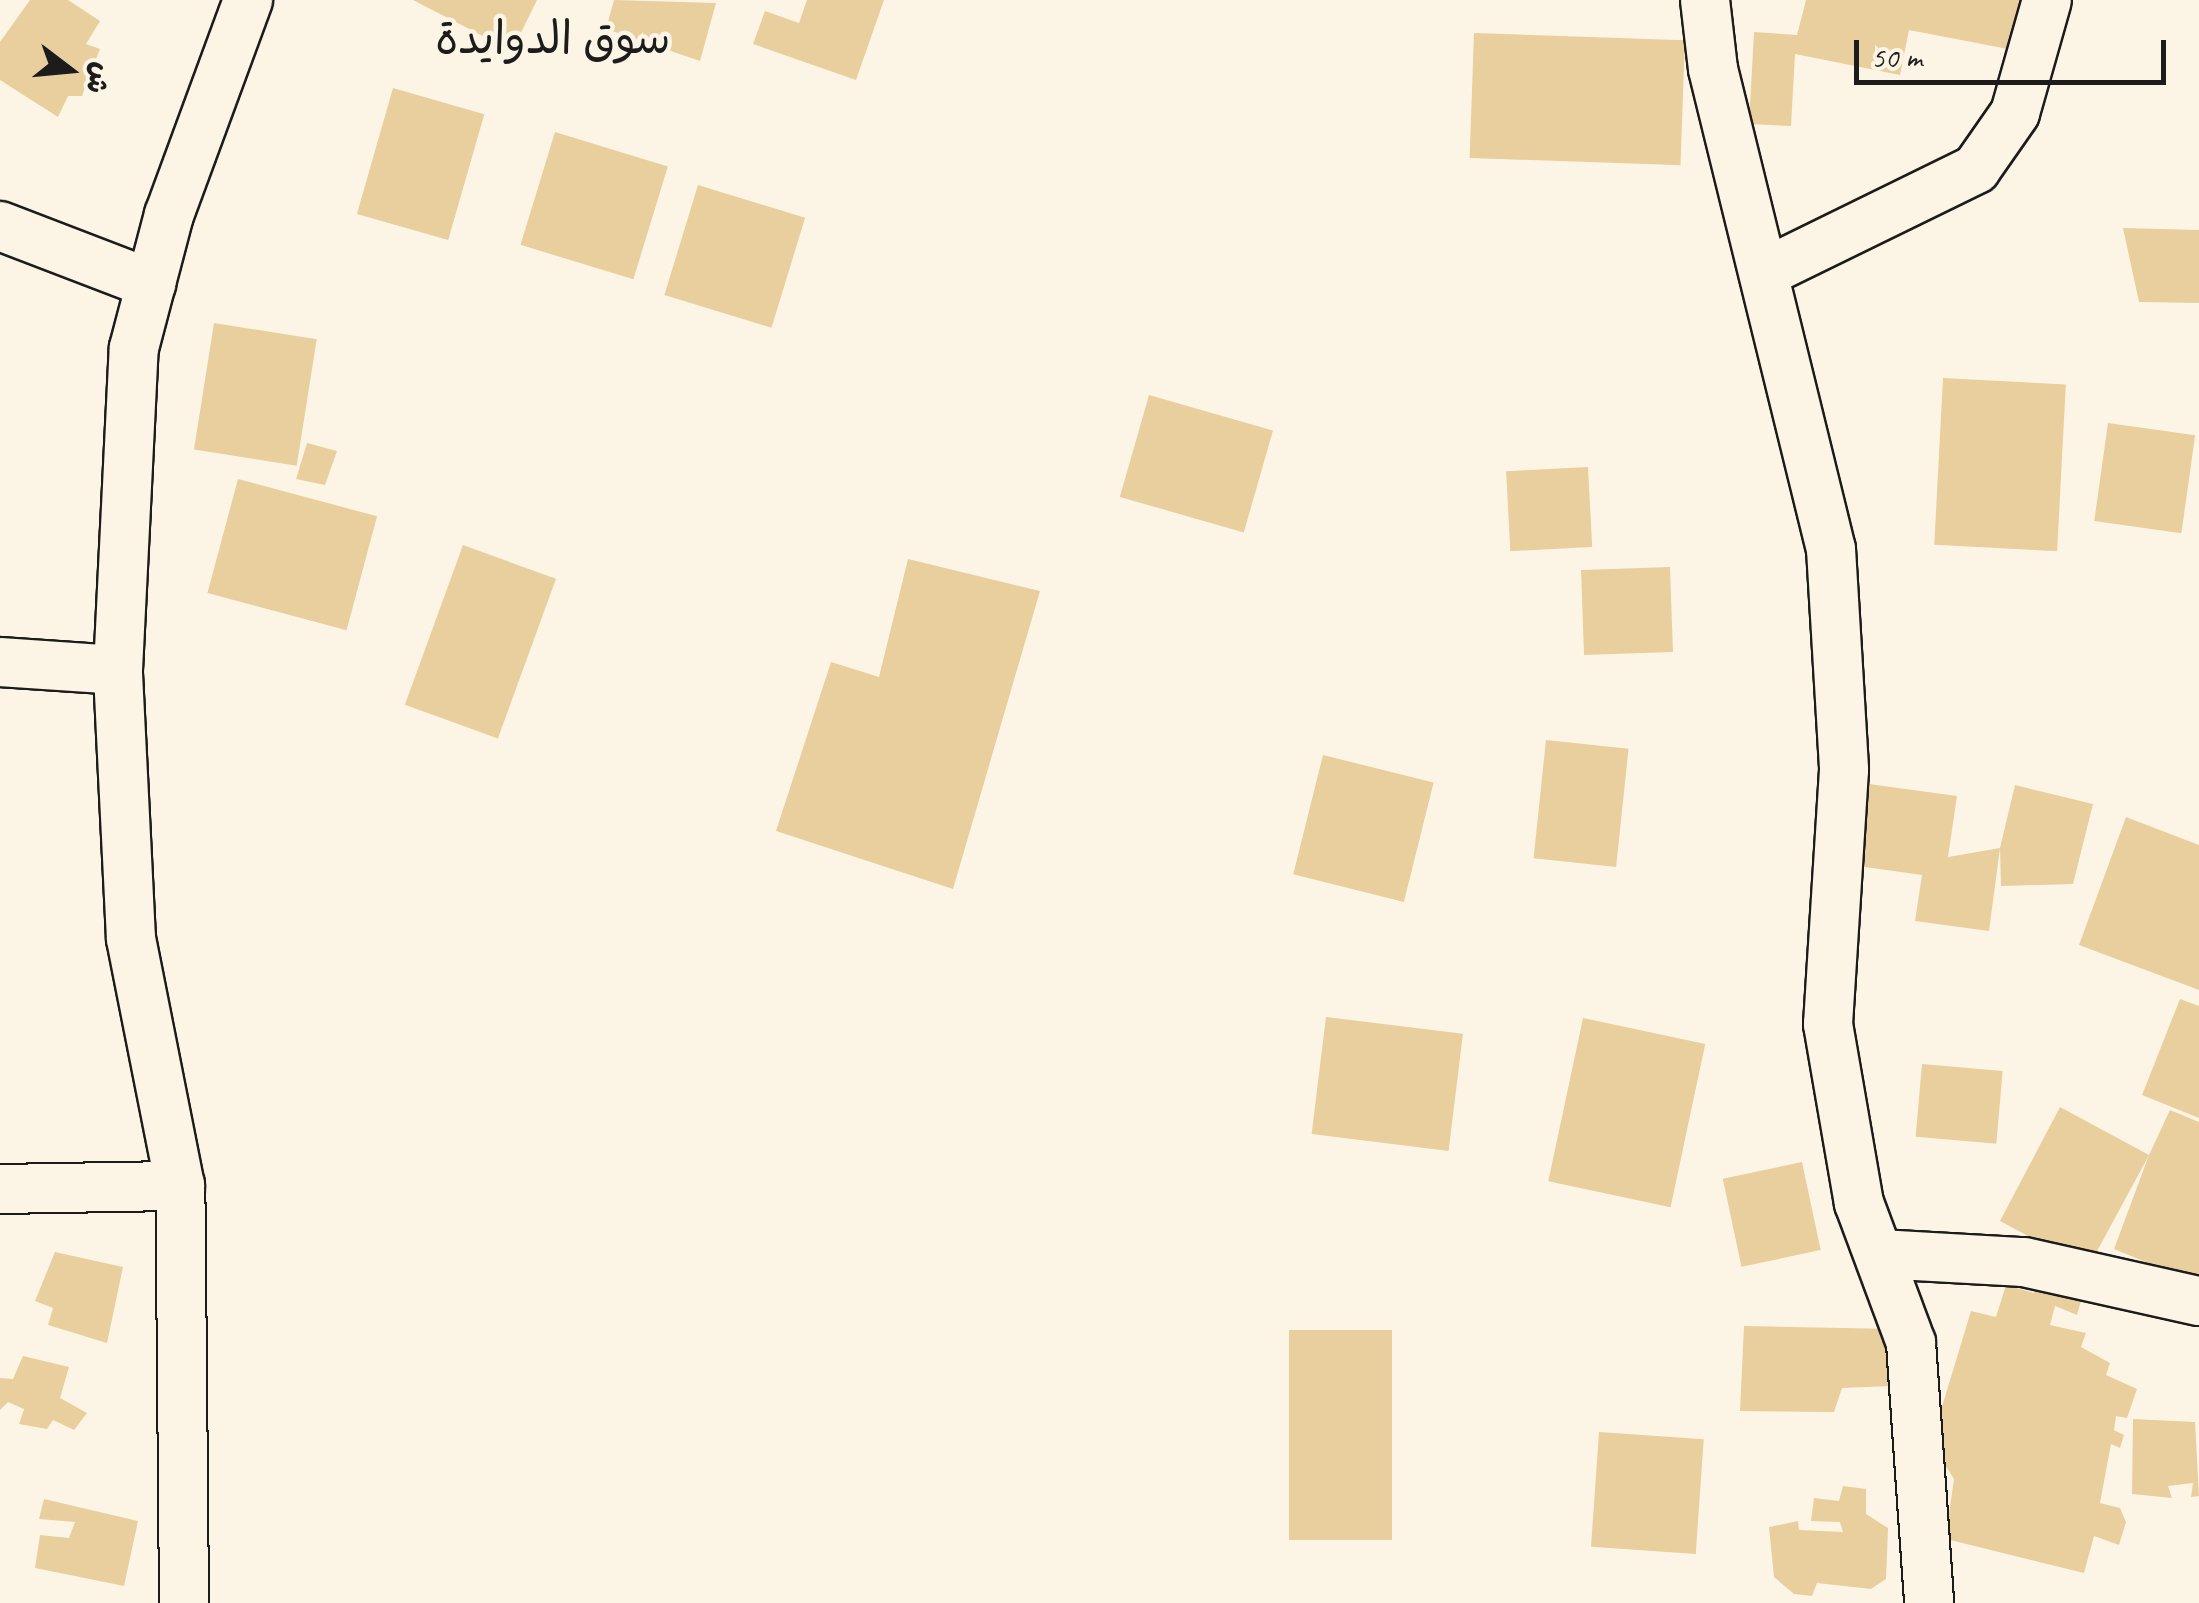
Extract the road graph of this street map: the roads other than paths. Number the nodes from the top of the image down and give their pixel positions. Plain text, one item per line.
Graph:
1 (248, 0) edge
2 (1705, 0) edge
3 (2047, 0) edge
4 (0, 226) edge
5 (1764, 273) junction
6 (151, 284) junction
7 (0, 662) edge
8 (118, 670) junction
9 (180, 1186) junction
10 (0, 1189) edge
11 (1878, 1254) junction
12 (2199, 1301) edge
13 (184, 1603) edge
14 (1929, 1603) edge

1 - 6 street
2 - 5 street
3 - 5 street
4 - 6 street
5 - 11 street
6 - 8 street
7 - 8 street
8 - 9 street
9 - 10 street
9 - 13 street
11 - 12 street
11 - 14 street

